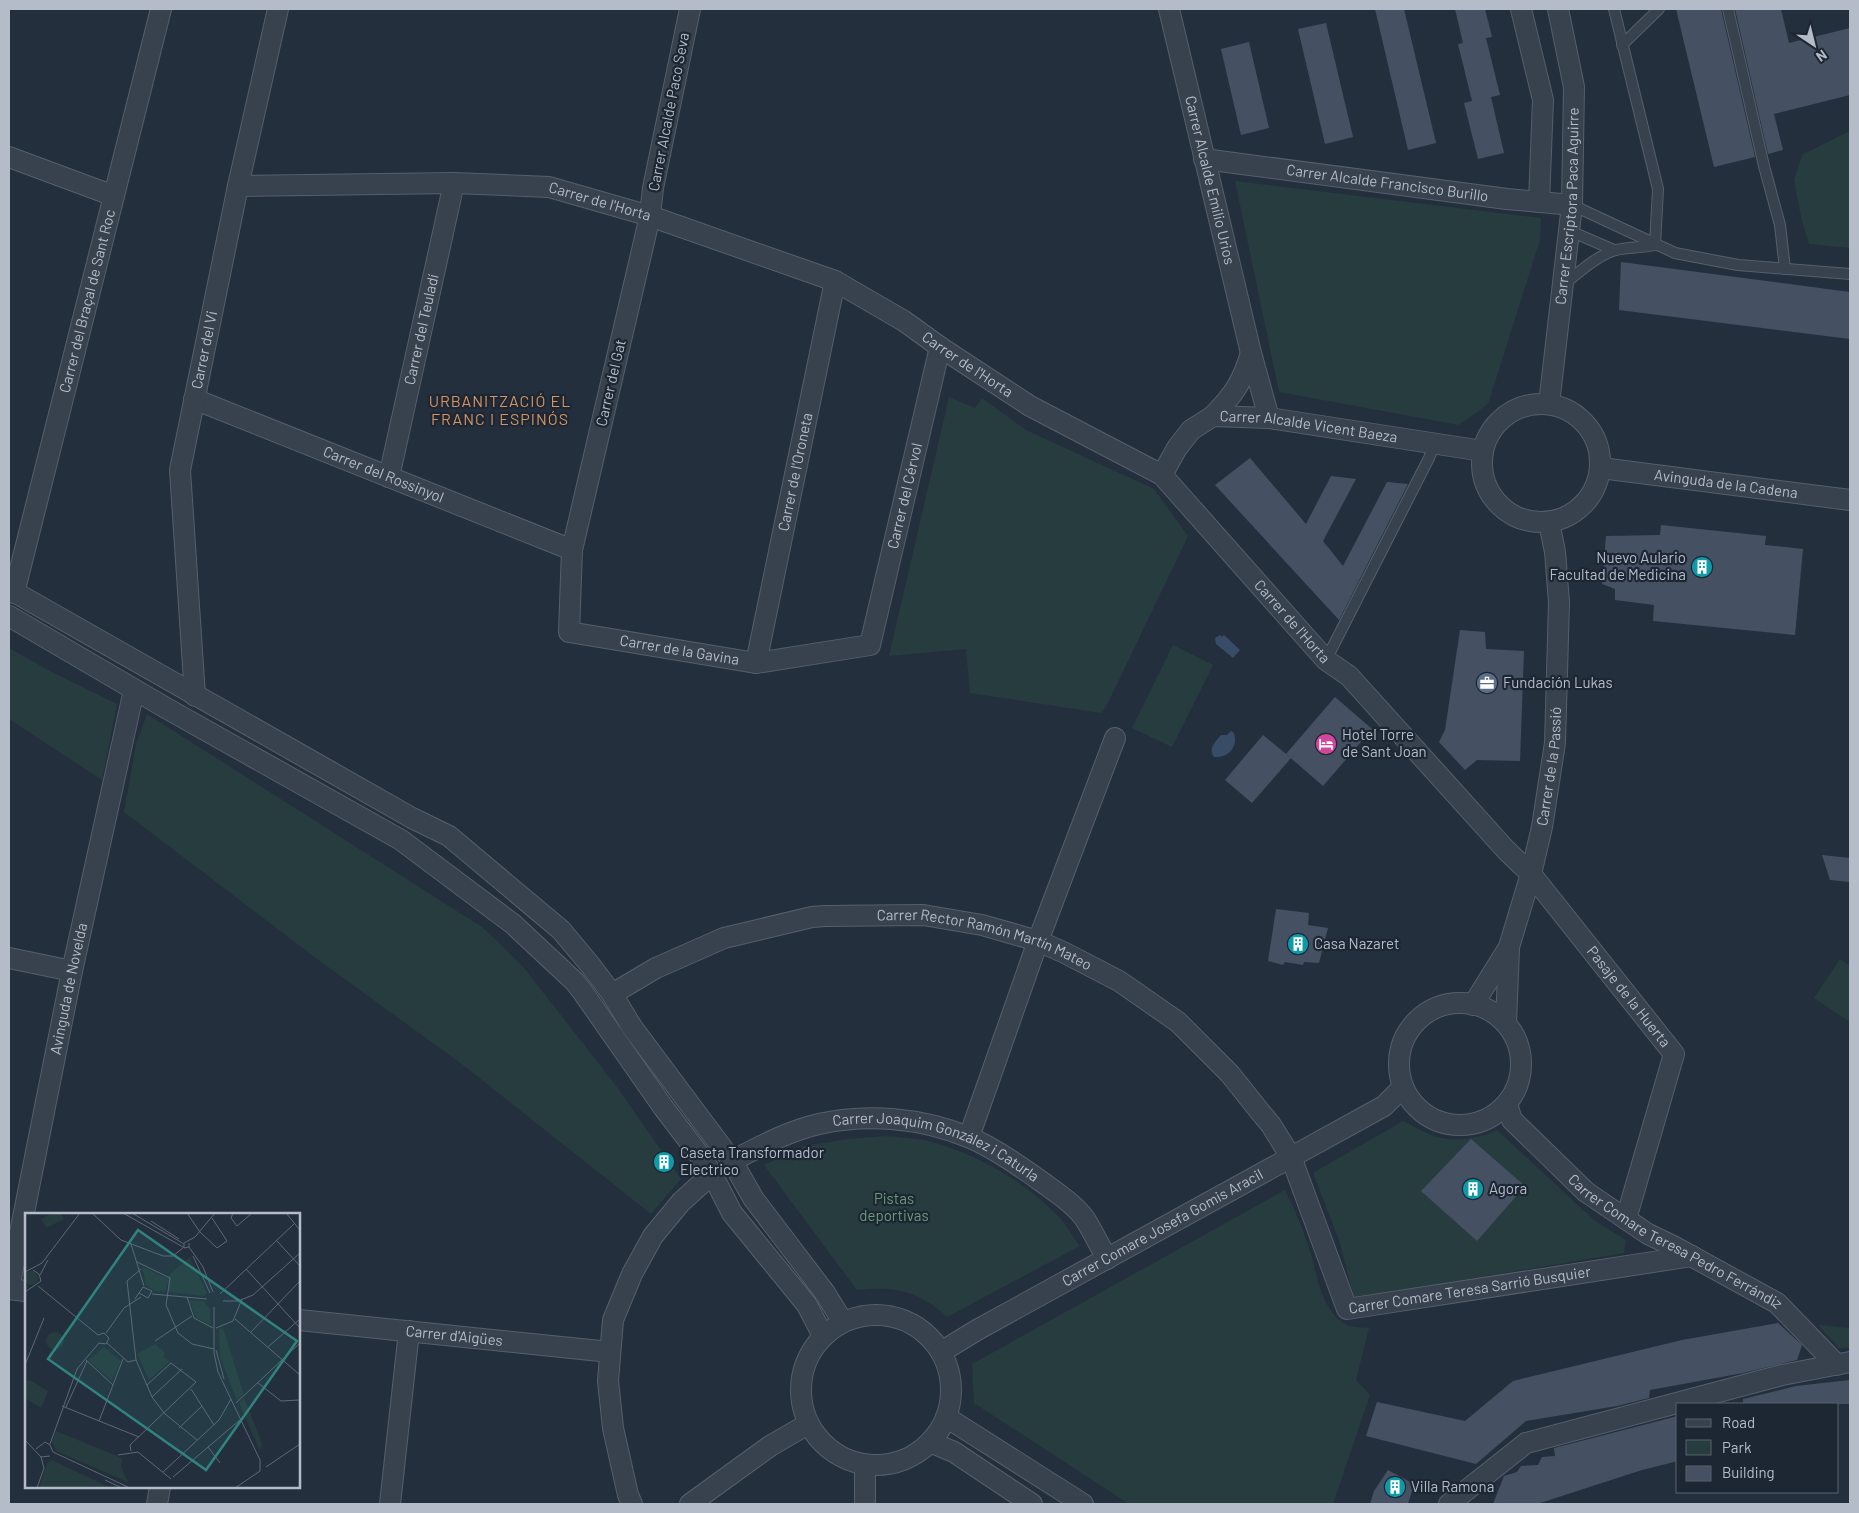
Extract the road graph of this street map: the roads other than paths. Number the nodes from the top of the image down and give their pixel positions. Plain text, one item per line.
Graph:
1 (161, 9) edge
2 (278, 9) edge
3 (690, 9) edge
4 (1169, 9) edge
5 (1521, 9) edge
6 (1558, 9) edge
7 (1614, 9) edge
8 (1659, 9) edge
9 (1728, 9) edge
10 (1622, 45) junction
11 (9, 157) edge
12 (1204, 159) junction
13 (454, 183) junction
14 (238, 186) junction
15 (114, 196) junction
16 (1539, 202) junction
17 (1572, 205) junction
18 (650, 216) junction
19 (1570, 231) junction
20 (1654, 244) junction
21 (1614, 250) junction
22 (1785, 268) junction
23 (1850, 274) edge
24 (835, 281) junction
25 (1563, 285) junction
26 (940, 347) junction
27 (1250, 353) junction
28 (194, 399) junction
29 (1549, 404) junction
30 (1213, 416) junction
31 (1269, 418) junction
32 (1435, 443) junction
33 (1483, 451) junction
34 (1601, 468) junction
35 (1162, 475) junction
36 (389, 477) junction
37 (1850, 500) edge
38 (1549, 522) junction
39 (572, 550) junction
40 (12, 591) edge
41 (9, 616) edge
42 (870, 645) joint
43 (1326, 660) junction
44 (756, 663) junction
45 (134, 690) junction
46 (195, 696) junction
47 (1115, 738) dead end
48 (1531, 874) junction
49 (1038, 941) junction
50 (1508, 947) junction
51 (9, 958) edge
52 (72, 970) junction
53 (612, 994) junction
54 (1473, 1004) junction
55 (1506, 1023) junction
56 (1408, 1095) junction
57 (1505, 1113) junction
58 (969, 1137) junction
59 (1291, 1157) junction
60 (732, 1161) junction
61 (712, 1174) junction
62 (1626, 1219) junction
63 (1692, 1256) junction
64 (1107, 1259) junction
65 (9, 1289) edge
66 (25, 1291) edge
67 (300, 1320) edge
68 (843, 1322) junction
69 (409, 1331) junction
70 (823, 1336) junction
71 (610, 1352) junction
72 (941, 1352) junction
73 (1844, 1363) edge
74 (1676, 1403) edge
75 (1677, 1403) edge
76 (946, 1416) junction
77 (808, 1424) junction
78 (930, 1442) junction
79 (865, 1465) junction
80 (160, 1488) edge
81 (157, 1504) edge
82 (390, 1504) edge
83 (632, 1504) edge
84 (690, 1504) edge
85 (865, 1504) edge
86 (1032, 1504) edge
87 (1083, 1504) edge
88 (1449, 1504) edge

1 - 15 street, Carrer del Braçal de Sant Roc
2 - 14 street, Carrer del Vi
3 - 18 street, Carrer Alcalde Paco Seva
4 - 12 street, Carrer Alcalde Emilio Urios
5 - 16 street
6 - 17 street, Carrer Escriptora Paca Aguirre
7 - 10 lane
8 - 10 lane
9 - 22 lane
10 - 20 lane
11 - 15 street
12 - 16 street, Carrer Alcalde Francisco Burillo
12 - 27 street, Carrer Alcalde Emilio Urios
13 - 14 street, Carrer de l'Horta
13 - 18 street, Carrer de l'Horta
13 - 36 street, Carrer del Teuladí
14 - 28 street, Carrer del Vi
15 - 40 street, Carrer del Braçal de Sant Roc
16 - 17 street, Carrer Alcalde Francisco Burillo
17 - 19 street, Carrer Escriptora Paca Aguirre
17 - 20 lane
18 - 24 street, Carrer de l'Horta
18 - 39 street, Carrer del Gat
19 - 21 lane
19 - 25 street, Carrer Escriptora Paca Aguirre
20 - 21 lane
20 - 22 lane
21 - 25 lane
22 - 23 lane
24 - 26 street, Carrer de l'Horta
24 - 44 street, Carrer de l'Oroneta
25 - 29 street, Carrer Escriptora Paca Aguirre
26 - 35 street, Carrer de l'Horta
26 - 42 street, Carrer del Cérvol
27 - 30 street, Carrer Alcalde Emilio Urios
27 - 31 street, Carrer Alcalde Emilio Urios
28 - 36 street, Carrer del Rossinyol
28 - 46 street, Carrer del Vi
29 - 33 street
29 - 34 street
30 - 31 street, Carrer Alcalde Vicent Baeza
30 - 35 street, Carrer Alcalde Vicent Baeza
31 - 32 street, Carrer Alcalde Vicent Baeza
32 - 33 street, Carrer Alcalde Vicent Baeza
32 - 43 lane
33 - 38 street
34 - 37 street, Avinguda de la Cadena
34 - 38 street
35 - 43 street, Carrer de l'Horta
36 - 39 street, Carrer del Rossinyol
38 - 48 street, Carrer de la Passió
39 - 44 street, Carrer de la Gavina
40 - 46 street
41 - 45 street
42 - 44 street, Carrer de la Gavina
43 - 48 street, Carrer de l'Horta
45 - 52 street, Avinguda de Novelda
45 - 61 street
46 - 53 street
47 - 49 street
48 - 50 street, Carrer de la Passió
48 - 62 street, Pasaje de la Huerta
49 - 53 street, Carrer Rector Ramón Martín Mateo
49 - 58 street
49 - 59 street, Carrer Rector Ramón Martín Mateo
50 - 54 street, Carrer de la Passió
50 - 55 street, Carrer de la Passió
51 - 52 street
52 - 65 street, Avinguda de Novelda
53 - 60 street
54 - 55 street
54 - 56 street
55 - 57 street
56 - 57 street
56 - 59 street, Carrer Comare Josefa Gomis Aracil
57 - 62 street, Carrer Comare Teresa Pedro Ferrándiz
58 - 60 street, Carrer Joaquim González i Caturla
58 - 64 street, Carrer Joaquim González i Caturla
59 - 63 street, Carrer Comare Teresa Sarrió Busquier
59 - 64 street, Carrer Comare Josefa Gomis Aracil
60 - 68 street
61 - 70 street
61 - 71 street
62 - 63 street, Carrer Comare Teresa Pedro Ferrándiz
63 - 73 street, Carrer Comare Teresa Pedro Ferrándiz
64 - 72 street, Carrer Comare Josefa Gomis Aracil
65 - 66 street
67 - 69 street, Carrer d'Aigües
68 - 70 street
68 - 72 street
69 - 71 street, Carrer d'Aigües
69 - 82 street
70 - 77 street
71 - 83 street
72 - 76 street
73 - 75 street
74 - 88 street
76 - 78 street
76 - 87 street
77 - 79 street
77 - 84 street
78 - 79 street
78 - 86 street
79 - 85 street
80 - 81 street

